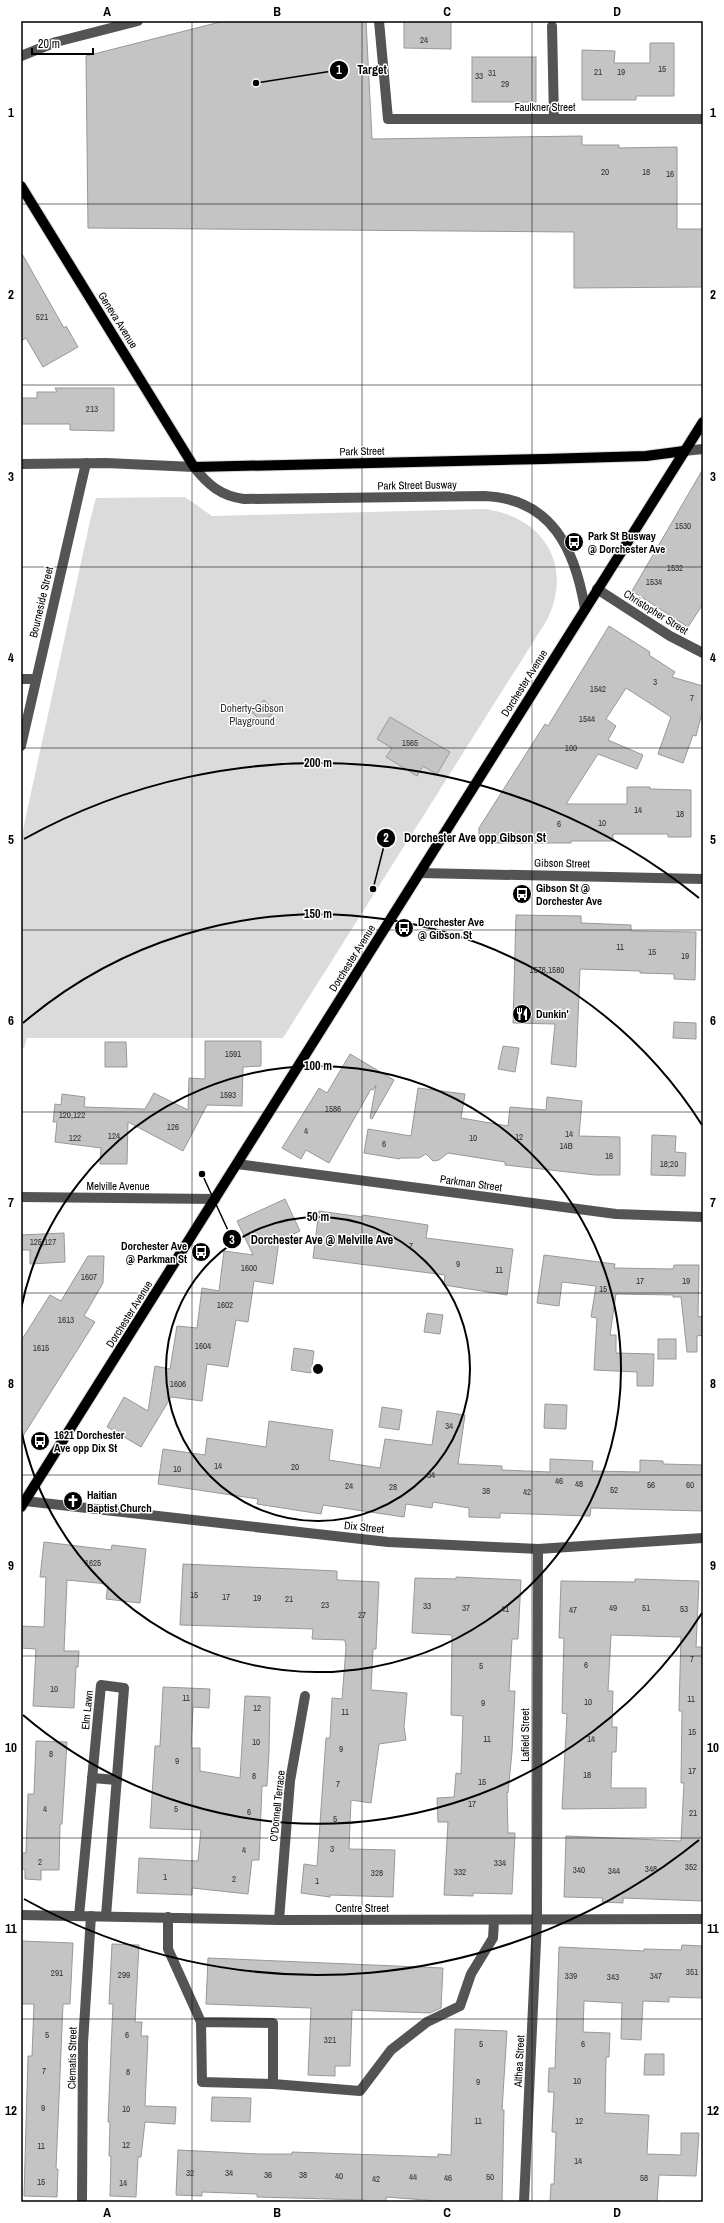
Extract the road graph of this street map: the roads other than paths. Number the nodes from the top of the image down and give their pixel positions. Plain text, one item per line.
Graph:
1 (138, 21) edge
2 (380, 21) edge
3 (552, 26) dead end
4 (21, 56) edge
5 (554, 119) junction
6 (703, 119) edge
7 (21, 186) edge
8 (703, 422) edge
9 (703, 449) edge
10 (684, 451) junction
11 (86, 463) junction
12 (21, 464) edge
13 (194, 467) junction
14 (597, 589) junction
15 (585, 608) junction
16 (703, 653) edge
17 (21, 679) edge
18 (35, 679) junction
19 (21, 746) edge
20 (420, 873) junction
21 (703, 879) edge
22 (237, 1164) junction
23 (21, 1197) edge
24 (215, 1199) junction
25 (703, 1217) edge
26 (23, 1504) edge
27 (703, 1538) edge
28 (538, 1549) junction
29 (305, 1696) dead end
30 (92, 1778) junction
31 (117, 1780) junction
32 (21, 1915) edge
33 (79, 1916) junction
34 (91, 1916) junction
35 (106, 1916) junction
36 (168, 1917) junction
37 (703, 1919) edge
38 (279, 1920) junction
39 (537, 1920) junction
40 (494, 1921) junction
41 (201, 2022) junction
42 (273, 2084) junction
43 (82, 2202) edge
44 (524, 2202) edge

1 - 4 street
2 - 5 street, Faulkner Street
3 - 5 street
5 - 6 street, Faulkner Street
7 - 13 main road, Geneva Avenue
8 - 10 main road, Dorchester Avenue
9 - 10 street, Park Street
10 - 13 main road, Park Street
10 - 14 main road, Dorchester Avenue
11 - 12 street, Park Street
11 - 13 street, Park Street
11 - 18 street, Bourneside Street
13 - 15 street, Park Street Busway
14 - 15 main road, Dorchester Avenue
14 - 16 street, Christopher Street
15 - 20 main road, Dorchester Avenue
17 - 18 street
18 - 19 street, Bourneside Street
20 - 21 street, Gibson Street
20 - 22 main road, Dorchester Avenue
22 - 24 main road, Dorchester Avenue
22 - 25 street, Parkman Street
23 - 24 street, Melville Avenue
24 - 26 main road, Dorchester Avenue
26 - 28 street, Dix Street
27 - 28 street, Dix Street
28 - 39 street, Lafield Street
29 - 38 street, O'Donnell Terrace
30 - 31 street
30 - 31 street, Elm Lawn
30 - 33 street, Elm Lawn
31 - 35 street, Elm Lawn
32 - 33 street, Centre Street
33 - 34 street, Centre Street
34 - 35 street, Centre Street
34 - 43 street, Clematis Street
35 - 36 street, Centre Street
36 - 38 street, Centre Street
36 - 41 street
37 - 39 street, Centre Street
38 - 40 street, Centre Street
39 - 40 street, Centre Street
39 - 44 street, Althea Street
40 - 42 street
41 - 42 street
41 - 42 street

